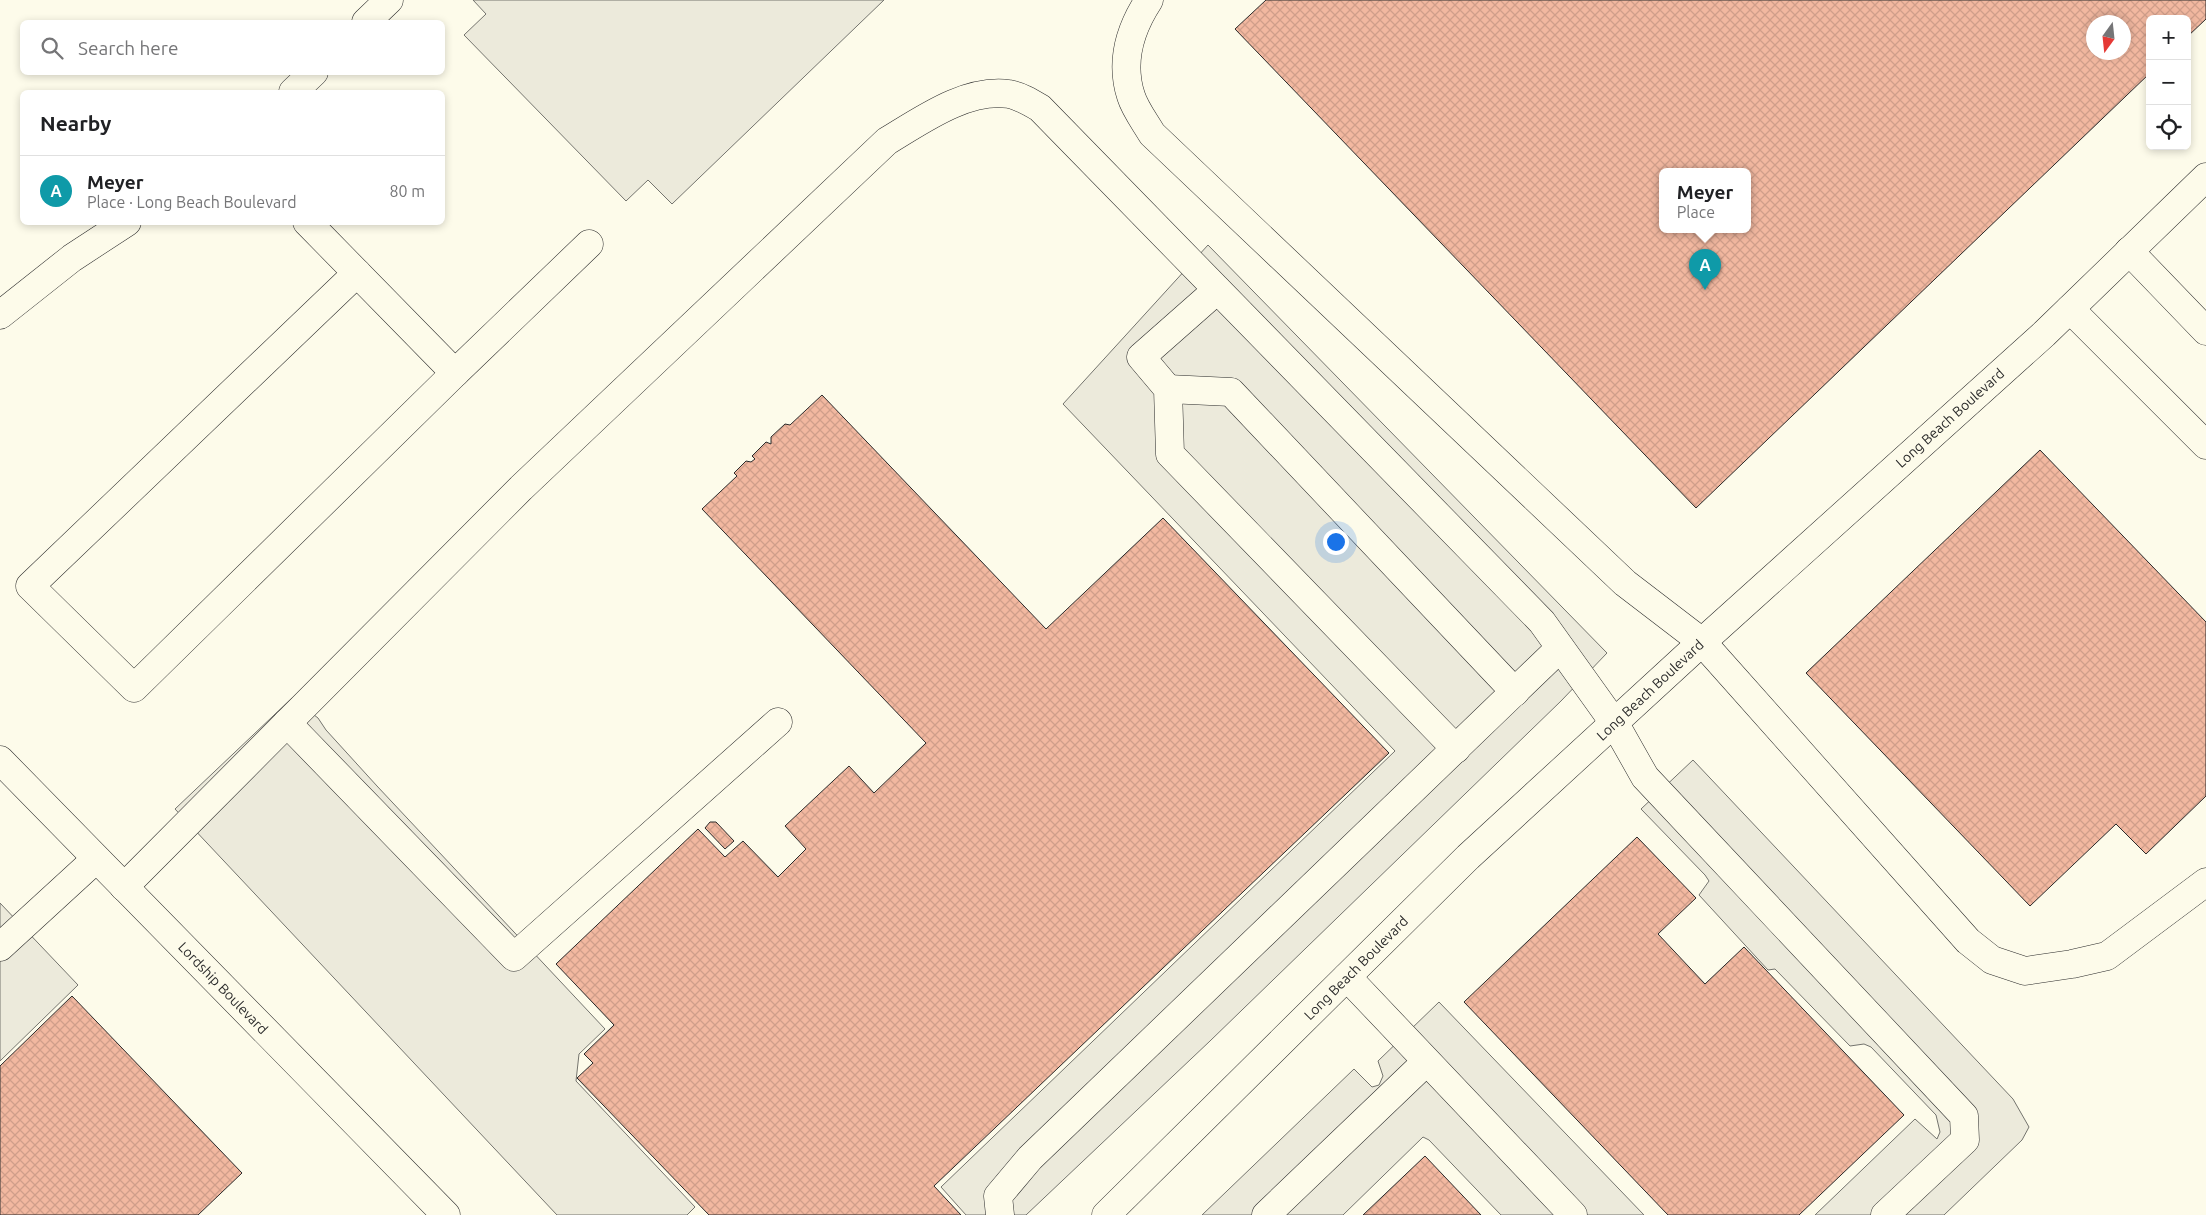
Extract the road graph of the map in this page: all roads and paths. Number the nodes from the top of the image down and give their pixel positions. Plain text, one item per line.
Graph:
1 (390, 0) edge
2 (1149, 0) edge
3 (368, 20) edge
4 (311, 75) edge
5 (295, 90) edge
6 (2206, 177) edge
7 (122, 225) edge
8 (310, 225) edge
9 (589, 244) dead end
10 (2129, 251) junction
11 (357, 273) junction
12 (1217, 290) junction
13 (4, 305) edge
14 (2070, 309) junction
15 (2206, 331) edge
16 (455, 373) junction
17 (1168, 389) junction
18 (2206, 445) edge
19 (1702, 642) junction
20 (1560, 648) junction
21 (1515, 692) junction
22 (778, 722) dead end
23 (287, 723) junction
24 (1615, 724) junction
25 (1456, 749) junction
26 (0, 760) edge
27 (96, 859) junction
28 (2206, 882) edge
29 (124, 887) junction
30 (0, 947) edge
31 (1346, 977) junction
32 (1426, 1062) junction
33 (446, 1215) edge
34 (1000, 1215) edge
35 (1106, 1215) edge
36 (1266, 1215) edge
37 (1573, 1215) edge
38 (1885, 1215) edge

1 - 3 street
2 - 19 street
4 - 5 street
6 - 10 street, Long Beach Boulevard
7 - 13 street
8 - 11 street
9 - 16 street
10 - 14 street, Long Beach Boulevard
10 - 15 street
11 - 16 street
11 - 16 street
12 - 17 street
12 - 20 street
12 - 23 street
14 - 18 street
14 - 19 street, Long Beach Boulevard
17 - 21 street
17 - 25 street
19 - 24 street, Long Beach Boulevard
19 - 28 street
20 - 21 street
20 - 24 street
21 - 25 street
22 - 23 street
23 - 29 street
24 - 31 street, Long Beach Boulevard
24 - 38 street
25 - 34 street
26 - 27 street, Lordship Boulevard
27 - 29 street, Lordship Boulevard
27 - 30 street
29 - 33 street, Lordship Boulevard
31 - 32 street
31 - 35 street, Long Beach Boulevard
32 - 36 street
32 - 37 street

